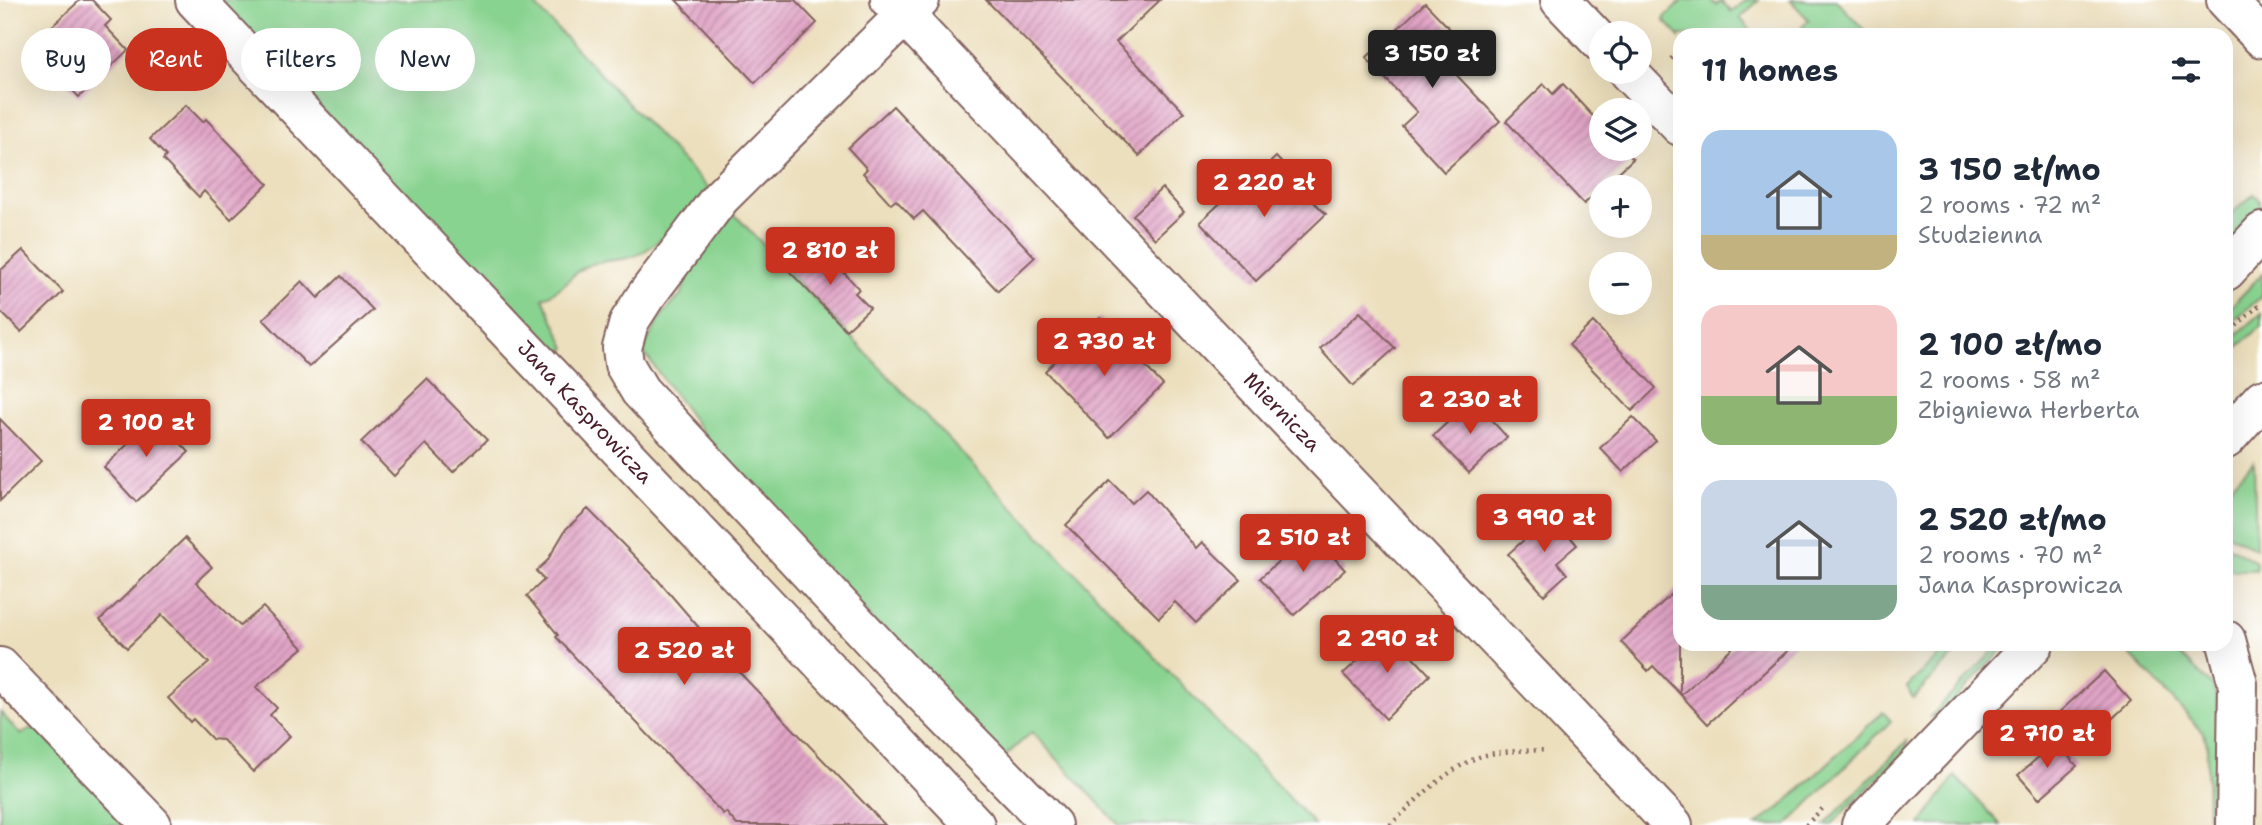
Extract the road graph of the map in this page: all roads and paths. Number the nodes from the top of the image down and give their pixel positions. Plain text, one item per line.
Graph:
1 (195, 0) edge
2 (1560, 0) edge
3 (2226, 0) edge
4 (905, 5) edge
5 (1589, 30) edge
6 (2262, 38) edge
7 (1640, 84) edge
8 (1673, 119) edge
9 (2262, 232) edge
10 (2233, 263) edge
11 (2262, 303) edge
12 (2233, 329) edge
13 (2262, 400) edge
14 (2233, 431) edge
15 (2027, 651) edge
16 (2229, 651) edge
17 (0, 667) edge
18 (1594, 741) junction
19 (152, 825) edge
20 (975, 825) edge
21 (1052, 825) edge
22 (1390, 825) edge
23 (1673, 825) edge
24 (1861, 825) edge
25 (2236, 825) edge

1 - 20 street, Jana Kasprowicza
2 - 5 street
3 - 6 street
4 - 18 street, Miernicza
4 - 21 street
7 - 8 street
9 - 10 street
11 - 12 path
13 - 14 street
15 - 24 street
16 - 25 street
17 - 19 street
18 - 22 path
18 - 23 street, Miernicza

